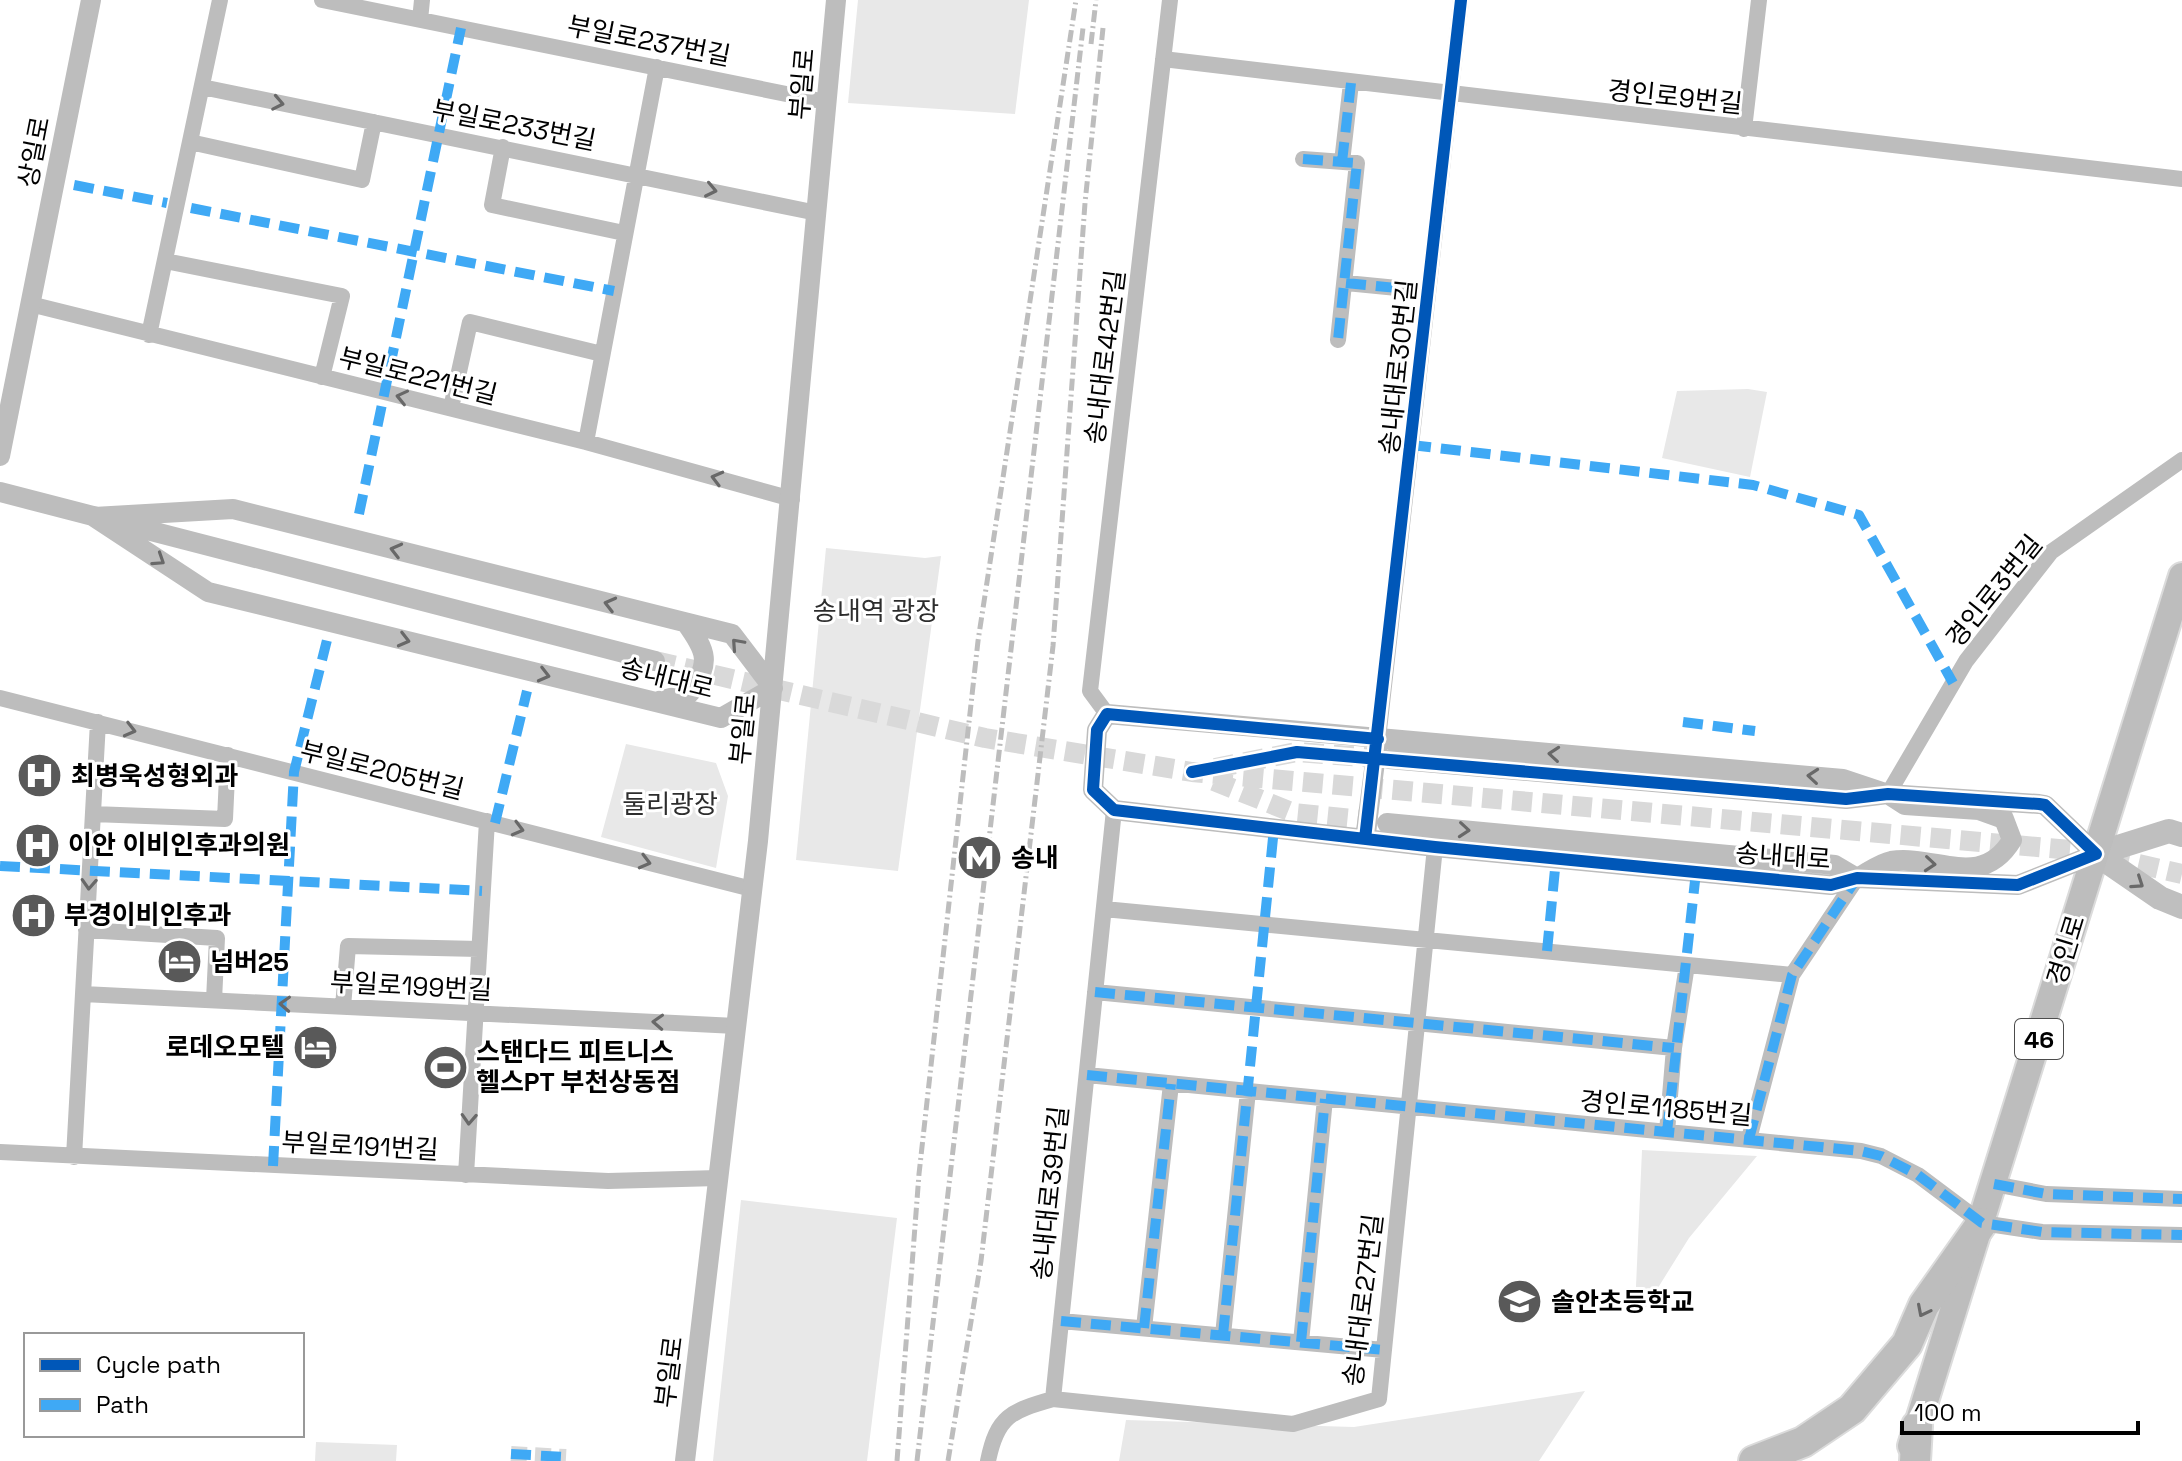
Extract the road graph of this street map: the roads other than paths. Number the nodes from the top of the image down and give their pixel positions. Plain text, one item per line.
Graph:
1 (91, 0) edge
2 (220, 0) edge
3 (322, 0) edge
4 (422, 0) edge
5 (836, 0) edge
6 (1170, 0) edge
7 (1461, 0) edge
8 (1759, 0) edge
9 (420, 20) junction
10 (1163, 59) junction
11 (657, 67) junction
12 (1351, 83) junction
13 (202, 87) junction
14 (1450, 95) junction
15 (826, 102) junction
16 (374, 122) junction
17 (1744, 129) junction
18 (190, 142) junction
19 (503, 147) junction
20 (1303, 159) dead end
21 (1342, 162) junction
22 (635, 174) junction
23 (2182, 179) edge
24 (817, 213) junction
25 (624, 233) junction
26 (165, 261) junction
27 (1346, 283) junction
28 (1428, 291) junction
29 (30, 304) junction
30 (149, 335) junction
31 (1338, 340) dead end
32 (602, 354) junction
33 (322, 377) junction
34 (451, 408) junction
35 (586, 442) junction
36 (0, 456) edge
37 (2182, 460) edge
38 (0, 492) edge
39 (792, 499) junction
40 (94, 517) junction
41 (2182, 576) edge
42 (686, 623) junction
43 (655, 661) tunnel mouth
44 (773, 688) junction
45 (0, 698) edge
46 (655, 702) junction
47 (1107, 714) junction
48 (98, 722) junction
49 (1378, 739) junction
50 (228, 755) junction
51 (1389, 759) tunnel mouth
52 (1888, 794) junction
53 (1114, 810) junction
54 (93, 814) junction
55 (487, 821) junction
56 (1387, 823) tunnel mouth
57 (2182, 835) edge
58 (1365, 839) junction
59 (1435, 847) junction
60 (2096, 854) junction
61 (1857, 878) junction
62 (752, 889) junction
63 (2182, 907) edge
64 (1104, 909) junction
65 (86, 930) junction
66 (1425, 939) junction
67 (479, 949) junction
68 (1687, 965) junction
69 (1792, 975) junction
70 (1095, 992) junction
71 (83, 994) junction
72 (214, 1000) junction
73 (343, 1007) junction
74 (475, 1013) junction
75 (1417, 1022) junction
76 (736, 1026) junction
77 (1674, 1048) junction
78 (1087, 1075) junction
79 (1171, 1084) junction
80 (1248, 1091) junction
81 (1325, 1099) junction
82 (1409, 1107) junction
83 (1667, 1132) junction
84 (1749, 1139) junction
85 (0, 1152) edge
86 (74, 1157) junction
87 (466, 1175) junction
88 (718, 1178) junction
89 (1994, 1184) junction
90 (2182, 1199) edge
91 (1982, 1223) junction
92 (2182, 1235) edge
93 (1061, 1321) junction
94 (1144, 1328) junction
95 (1223, 1335) junction
96 (1301, 1342) junction
97 (1384, 1350) junction
98 (1053, 1399) junction
99 (1917, 1426) junction
100 (685, 1461) edge
101 (988, 1461) edge
102 (1754, 1461) edge
103 (1906, 1461) edge
104 (1915, 1461) edge

1 - 29 street, 상일로
2 - 13 street
3 - 9 street, 부일로237번길
4 - 9 street
5 - 15 street, 부일로
6 - 10 street, 송내대로42번길
7 - 14 street, 송내대로30번길
8 - 17 street
9 - 11 street, 부일로237번길
10 - 12 street, 경인로9번길
10 - 47 street, 송내대로42번길
11 - 15 street, 부일로237번길
11 - 22 street
12 - 14 street, 경인로9번길
12 - 21 street
13 -> 16 street, 부일로233번길
13 - 18 street
14 - 17 street, 경인로9번길
14 - 28 street, 송내대로30번길
15 - 24 street, 부일로
16 - 18 street
16 - 19 street, 부일로233번길
17 - 23 street, 경인로9번길
18 - 26 street
19 - 22 street, 부일로233번길
19 - 25 street
20 - 21 street
21 - 27 street
22 -> 24 street, 부일로233번길
22 - 25 street
24 - 39 street, 부일로
25 - 32 street
26 - 30 street
26 - 33 street
27 - 28 street
27 - 31 street
28 - 49 street, 송내대로30번길
29 - 30 street, 부일로221번길
29 - 36 street, 상일로
30 - 33 street, 부일로221번길
32 - 34 street
32 - 35 street
34 -> 33 street, 부일로221번길
34 - 35 street, 부일로221번길
39 -> 35 street, 부일로221번길
37 - 52 street, 경인로3번길
38 - 40 street, 송내대로
39 - 44 street, 부일로
42 -> 40 street, 송내대로
40 - 43 street, 송내대로
40 -> 46 street, 송내대로
41 - 60 main road, 경인로 / 46
44 -> 42 street, 송내대로
42 - 46 street
44 - 46 street, 송내대로
44 - 62 street, 부일로
45 - 48 street, 부일로205번길
47 - 49 street
47 - 53 street
48 -> 50 street, 부일로205번길
48 - 54 street
52 -> 49 street
49 - 58 street
50 - 54 street
50 - 55 street, 부일로205번길
51 - 52 street
52 - 60 street
61 -> 52 street
53 - 58 street, 송내대로
53 - 64 street, 송내대로39번길
54 -> 65 street
55 -> 62 street, 부일로205번길
55 - 67 street
56 -> 61 street, 송내대로
57 - 60 main road
58 - 59 street, 송내대로
59 - 61 street, 송내대로
59 - 66 street, 송내대로27번길
60 - 61 street, 송내대로
60 -> 63 main road
60 - 89 main road, 경인로 / 46
61 - 69 street
62 - 76 street, 부일로
64 - 66 street
64 - 70 street, 송내대로39번길
65 - 71 street
65 - 72 street
66 - 68 street
66 - 75 street, 송내대로27번길
67 - 73 street
67 - 74 street
68 - 69 street
68 - 77 street
69 - 84 street
70 - 75 street
70 - 78 street, 송내대로39번길
71 - 72 street, 부일로199번길
71 - 86 street
73 -> 72 street, 부일로199번길
73 - 74 street, 부일로199번길
76 -> 74 street, 부일로199번길
74 -> 87 street
75 - 77 street
75 - 82 street, 송내대로27번길
76 - 88 street, 부일로
77 - 83 street
78 - 79 street, 경인로1185번길
78 - 93 street, 송내대로39번길
79 - 80 street, 경인로1185번길
79 - 94 street
80 - 81 street, 경인로1185번길
80 - 95 street
81 - 82 street, 경인로1185번길
81 - 96 street
82 - 83 street, 경인로1185번길
82 - 97 street, 송내대로27번길
83 - 84 street, 경인로1185번길
84 - 91 street, 경인로1185번길
85 - 86 street, 부일로191번길
86 - 87 street, 부일로191번길
87 - 88 street, 부일로191번길
88 - 100 street, 부일로
89 - 90 street
89 - 91 main road, 경인로 / 46
91 - 92 street
91 - 99 main road, 경인로 / 46
91 -> 102 highway
93 - 94 street
93 - 98 street, 송내대로39번길
94 - 95 street
95 - 96 street
96 - 97 street
97 - 98 street, 송내대로27번길
98 - 101 street
99 - 103 main road, 경인로 / 46
99 - 104 highway

